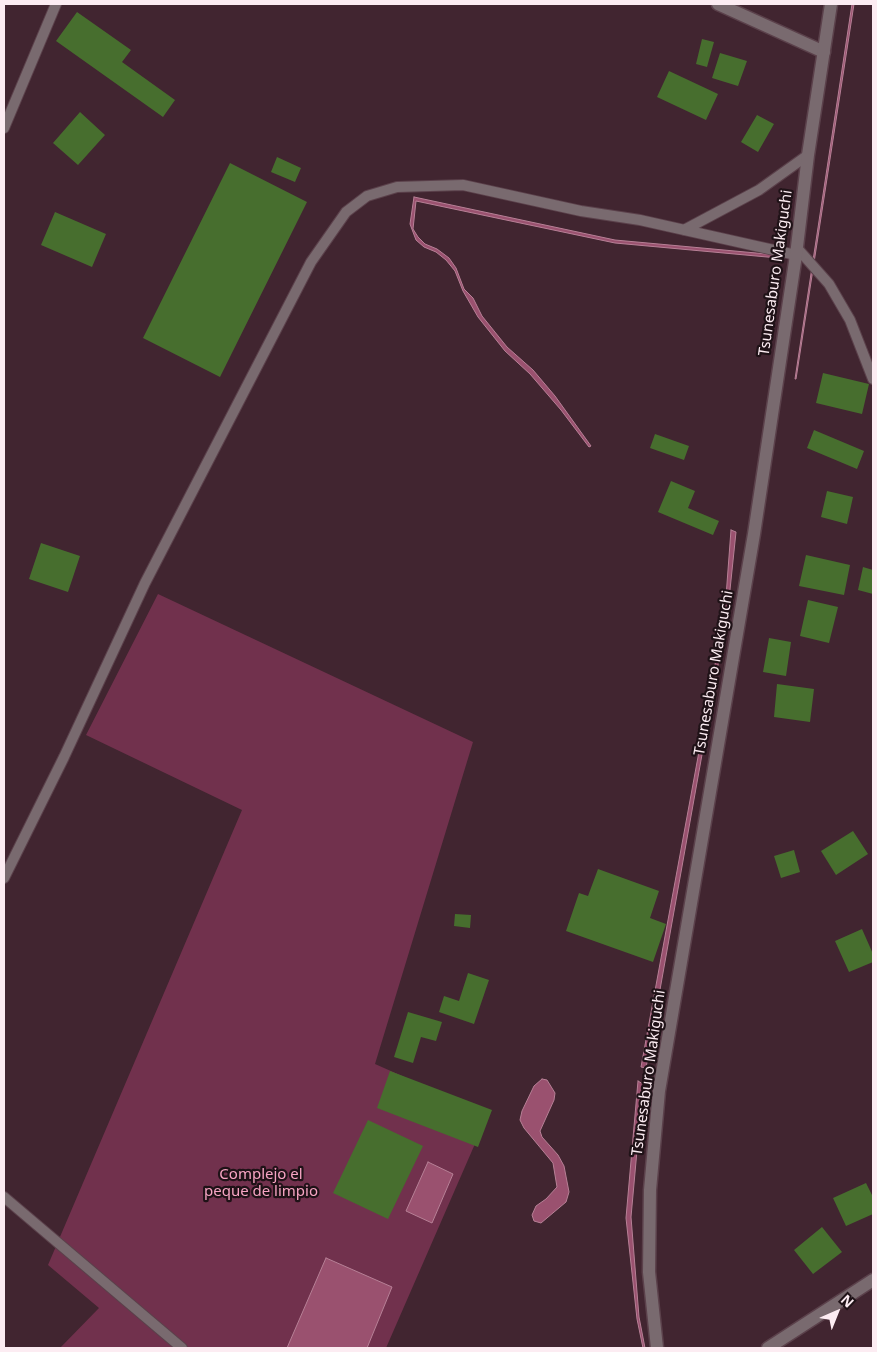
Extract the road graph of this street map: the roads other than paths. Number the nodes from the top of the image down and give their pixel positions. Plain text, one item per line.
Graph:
1 (56, 4) edge
2 (718, 4) edge
3 (832, 4) edge
4 (824, 52) junction
5 (4, 128) edge
6 (808, 155) junction
7 (684, 230) junction
8 (796, 252) junction
9 (873, 379) edge
10 (4, 878) edge
11 (4, 1197) edge
12 (873, 1280) edge
13 (182, 1348) edge
14 (657, 1348) edge
15 (768, 1348) edge

1 - 5 lane
2 - 4 street
3 - 4 street, Tsunesaburo Makiguchi
4 - 6 street, Tsunesaburo Makiguchi
6 - 7 lane
6 - 8 street, Tsunesaburo Makiguchi
7 - 8 lane
7 - 10 lane
8 - 9 lane
8 - 14 street, Tsunesaburo Makiguchi
11 - 13 lane
12 - 15 street

